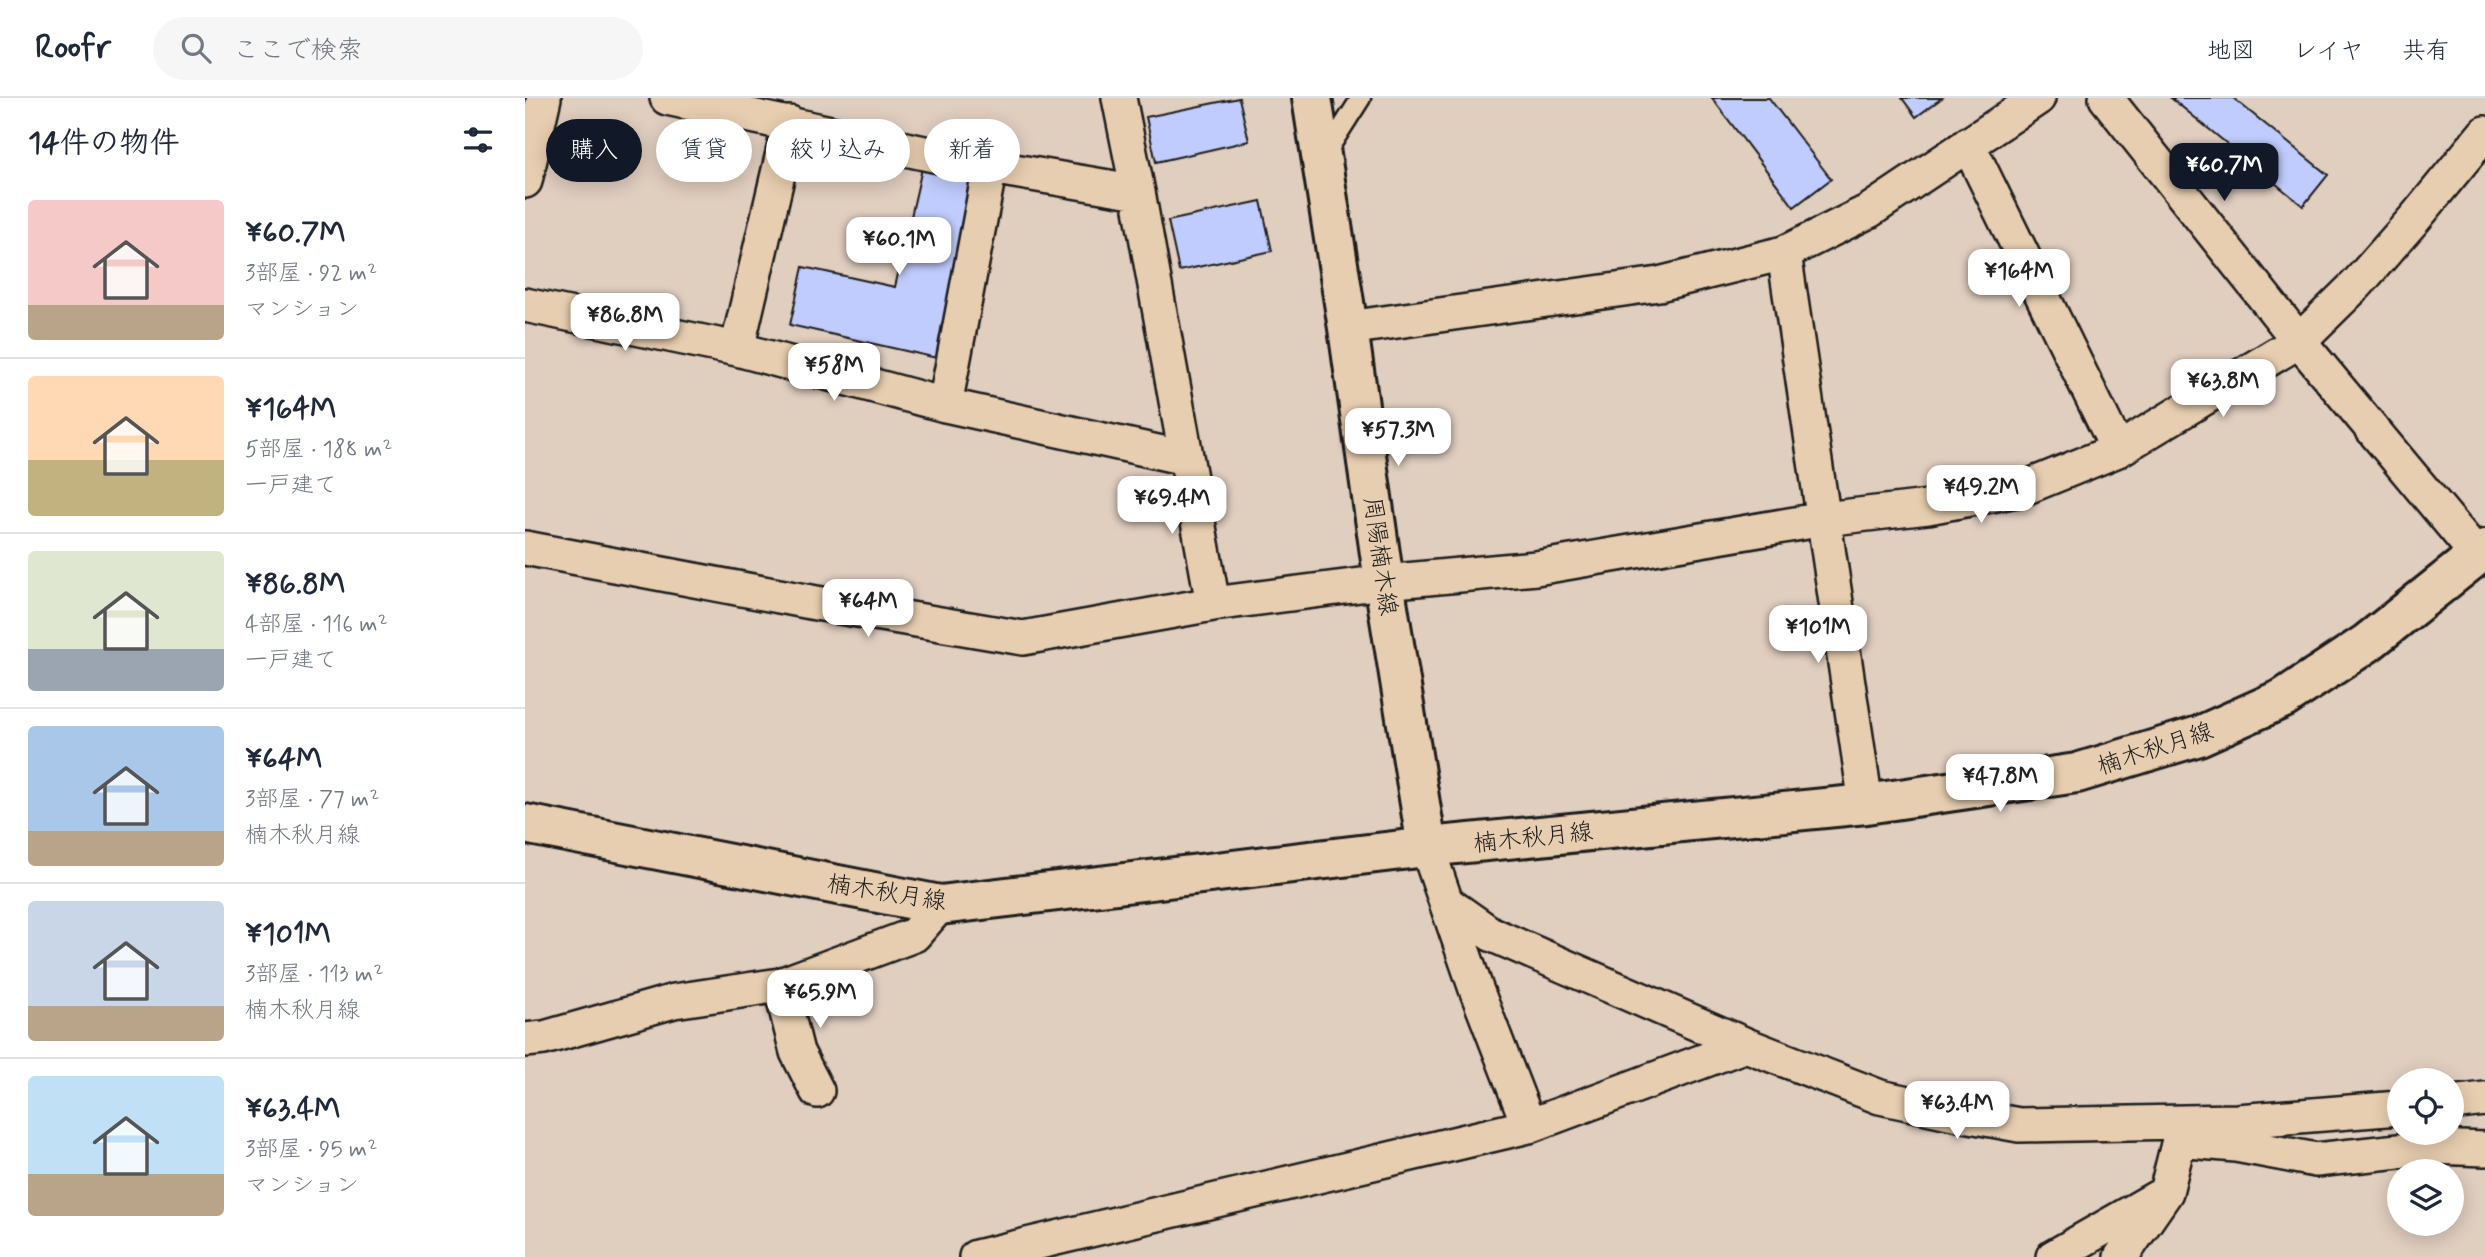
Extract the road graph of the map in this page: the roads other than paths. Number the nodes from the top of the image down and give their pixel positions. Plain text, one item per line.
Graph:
1 (544, 98) edge
2 (667, 98) edge
3 (1119, 98) edge
4 (1312, 98) edge
5 (1361, 98) edge
6 (2038, 98) edge
7 (2106, 98) edge
8 (775, 119) edge
9 (2485, 132) edge
10 (1968, 144) junction
11 (1322, 159) junction
12 (1020, 172) edge
13 (525, 181) edge
14 (776, 182) edge
15 (987, 182) edge
16 (1138, 192) junction
17 (1784, 253) junction
18 (525, 305) edge
19 (1349, 328) junction
20 (2299, 341) junction
21 (737, 349) junction
22 (945, 404) junction
23 (2118, 450) junction
24 (1185, 458) junction
25 (1824, 519) junction
26 (525, 548) edge
27 (2481, 552) edge
28 (1384, 582) junction
29 (1213, 604) junction
30 (1866, 804) junction
31 (525, 824) edge
32 (1427, 848) junction
33 (1447, 903) junction
34 (940, 905) junction
35 (781, 985) junction
36 (525, 1040) edge
37 (1745, 1045) junction
38 (817, 1091) dead end
39 (2485, 1099) edge
40 (2464, 1101) edge
41 (2387, 1109) edge
42 (1529, 1126) junction
43 (2185, 1131) junction
44 (2485, 1149) edge
45 (2167, 1192) junction
46 (1046, 1248) edge
47 (976, 1257) edge
48 (2053, 1257) edge
49 (2121, 1257) edge

1 - 13 street
2 - 8 street
3 - 16 street
4 - 11 street, 周陽楠木線
5 - 11 lane
6 - 10 street
7 - 20 street
9 - 20 street
10 - 17 street
10 - 23 street
11 - 19 street, 周陽楠木線
12 - 16 street
14 - 21 street
15 - 22 street
16 - 24 street
17 - 19 street
17 - 25 street
18 - 21 street
19 - 28 street, 周陽楠木線
20 - 23 street
20 - 27 street
21 - 22 street
22 - 24 street
23 - 25 street
24 - 29 street
25 - 28 street
25 - 30 street
26 - 29 street
27 - 30 street, 楠木秋月線
28 - 29 street
28 - 32 street, 周陽楠木線
30 - 32 street, 楠木秋月線
31 - 34 street, 楠木秋月線
32 - 33 street
32 - 34 street, 楠木秋月線
33 - 37 street
33 - 42 street
34 - 35 street
35 - 36 street
35 - 38 street
37 - 42 street
37 - 43 street
39 - 40 street
41 - 43 street
42 - 46 street
43 - 44 street
43 - 45 street
45 - 48 street
45 - 49 street
46 - 47 street

